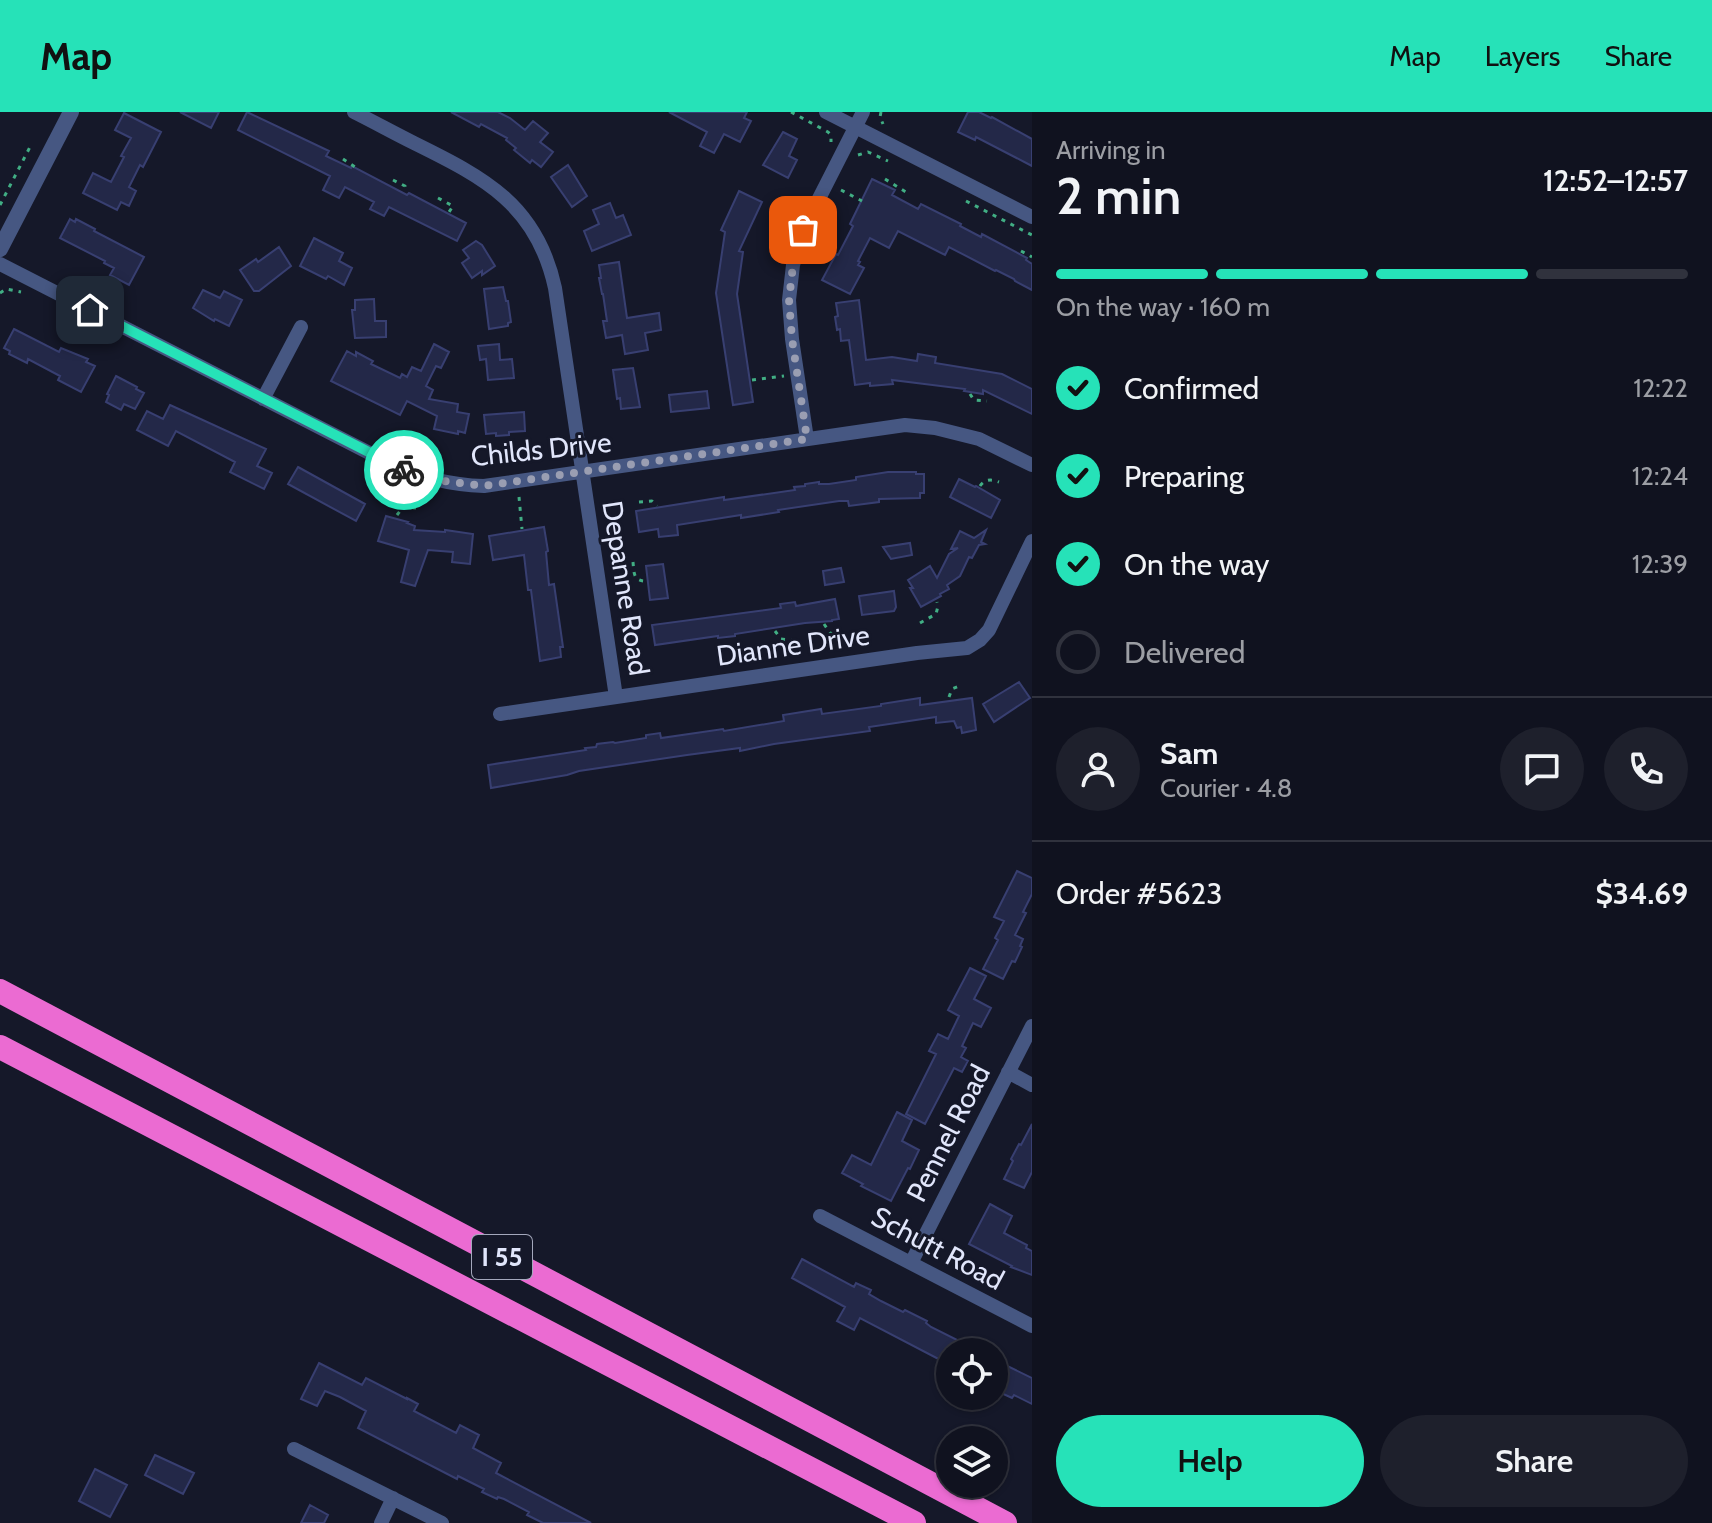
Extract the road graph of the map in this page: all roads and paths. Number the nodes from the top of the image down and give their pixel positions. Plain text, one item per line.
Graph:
1 (71, 112) edge
2 (354, 112) edge
3 (791, 112) edge
4 (826, 112) edge
5 (863, 112) edge
6 (856, 127) junction
7 (831, 142) dead end
8 (31, 145) dead end
9 (857, 157) dead end
10 (343, 159) dead end
11 (892, 164) dead end
12 (355, 167) dead end
13 (885, 179) dead end
14 (393, 180) dead end
15 (841, 190) dead end
16 (403, 191) dead end
17 (803, 194) dead end
18 (909, 194) dead end
19 (438, 198) dead end
20 (962, 199) dead end
21 (862, 201) dead end
22 (0, 205) edge
23 (449, 212) dead end
24 (1032, 217) edge
25 (1032, 235) edge
26 (0, 249) edge
27 (779, 250) dead end
28 (1021, 251) dead end
29 (1032, 257) edge
30 (0, 264) edge
31 (0, 293) edge
32 (28, 296) dead end
33 (301, 327) dead end
34 (798, 374) junction
35 (752, 380) dead end
36 (970, 394) dead end
37 (263, 399) junction
38 (987, 401) dead end
39 (807, 439) junction
40 (1032, 465) edge
41 (582, 473) junction
42 (517, 482) junction
43 (999, 482) dead end
44 (980, 486) dead end
45 (639, 502) dead end
46 (657, 506) dead end
47 (416, 508) dead end
48 (397, 515) dead end
49 (522, 529) dead end
50 (1032, 541) edge
51 (633, 562) dead end
52 (645, 581) dead end
53 (937, 602) dead end
54 (920, 623) dead end
55 (824, 624) dead end
56 (775, 631) dead end
57 (845, 635) dead end
58 (796, 641) dead end
59 (962, 685) dead end
60 (616, 697) junction
61 (949, 697) dead end
62 (500, 714) dead end
63 (0, 991) edge
64 (1032, 1026) edge
65 (0, 1047) edge
66 (1008, 1072) junction
67 (1032, 1085) edge
68 (820, 1216) dead end
69 (911, 1263) junction
70 (1032, 1326) edge
71 (294, 1449) dead end
72 (393, 1498) junction
73 (381, 1523) edge
74 (442, 1523) edge
75 (914, 1523) edge
76 (1005, 1523) edge

1 - 26 street
2 - 41 street, Depanne Road
3 - 7 path
4 - 6 street
5 - 6 street
6 - 24 street
6 - 34 street
8 - 22 path
9 - 11 path
10 - 12 path
13 - 18 path
14 - 16 path
15 - 21 path
17 - 27 path
19 - 23 path
20 - 25 path
28 - 29 path
30 - 37 street, Childs Drive
31 - 32 path
33 - 37 street
34 - 35 path
34 - 39 street
36 - 38 path
37 - 42 street, Childs Drive
39 - 40 street, Childs Drive
39 - 41 street, Childs Drive
41 - 42 street, Childs Drive
41 - 60 street, Depanne Road
42 - 49 path
43 - 44 path
45 - 46 path
47 - 48 path
50 - 60 street, Dianne Drive
51 - 52 path
53 - 54 path
55 - 57 path
56 - 58 path
59 - 61 path
60 - 62 street, Dianne Drive
63 - 76 highway, I 55
64 - 66 street, Pennel Road
65 - 75 highway, I 55
66 - 67 street
66 - 69 street, Pennel Road
68 - 69 street, Schutt Road
69 - 70 street, Schutt Road
71 - 72 street
72 - 73 street
72 - 74 street

